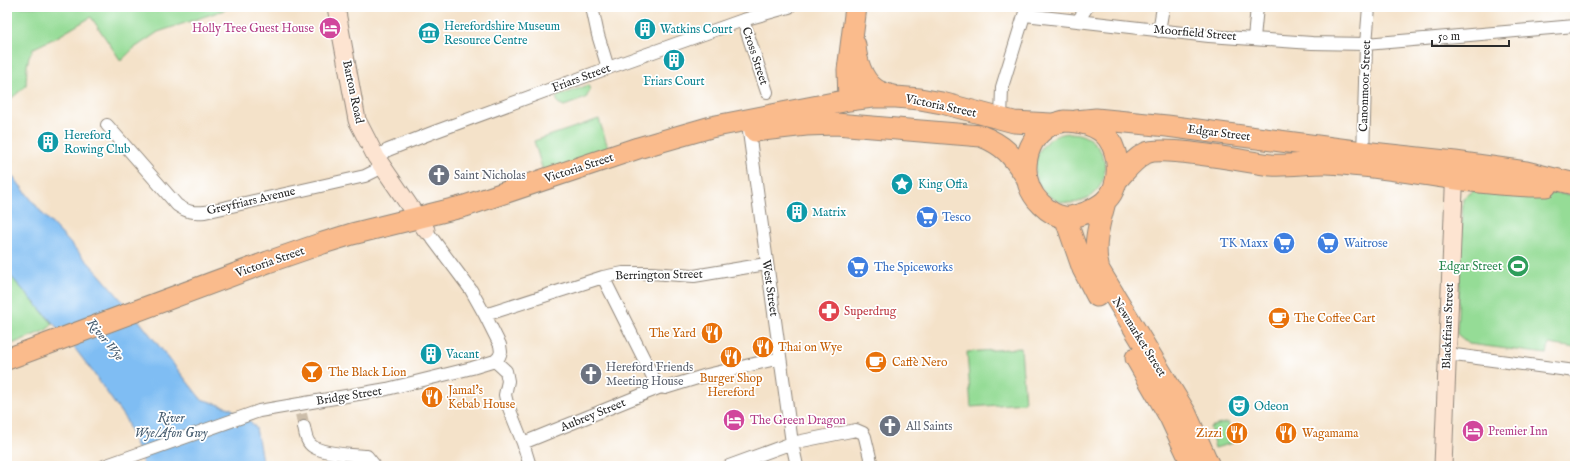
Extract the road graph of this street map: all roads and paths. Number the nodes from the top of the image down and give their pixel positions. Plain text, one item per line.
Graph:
1 (336, 7) edge
2 (592, 7) edge
3 (789, 7) edge
4 (1087, 7) edge
5 (1162, 7) edge
6 (1258, 7) edge
7 (1369, 7) edge
8 (1026, 11) edge
9 (855, 17) edge
10 (743, 20) junction
11 (1078, 21) junction
12 (1575, 26) edge
13 (1159, 30) junction
14 (1254, 38) junction
15 (1366, 44) junction
16 (608, 68) junction
17 (767, 92) dead end
18 (896, 97) junction
19 (849, 100) junction
20 (1001, 120) junction
21 (1076, 121) junction
22 (1051, 124) junction
23 (107, 125) dead end
24 (749, 132) junction
25 (981, 136) junction
26 (1363, 159) junction
27 (379, 162) junction
28 (1455, 170) junction
29 (1025, 175) junction
30 (1117, 180) junction
31 (1575, 185) edge
32 (1105, 202) junction
33 (1065, 217) junction
34 (421, 224) junction
35 (766, 264) junction
36 (270, 268) junction
37 (603, 277) junction
38 (486, 315) junction
39 (1447, 354) junction
40 (780, 358) junction
41 (7, 359) edge
42 (495, 361) junction
43 (1575, 371) edge
44 (7, 372) edge
45 (661, 387) junction
46 (304, 427) tunnel mouth
47 (523, 443) junction
48 (792, 444) junction
49 (104, 466) edge
50 (375, 466) edge
51 (530, 466) edge
52 (729, 466) edge
53 (797, 466) edge
54 (872, 466) edge
55 (1193, 466) edge
56 (1209, 466) edge
57 (1443, 466) edge

1 - 27 street, Barton Road
2 - 16 street
3 - 10 street, Friars Street
4 - 11 street
5 - 13 street
6 - 14 street
7 - 15 street, Canonmoor Street
8 - 11 street, Moorfield Street
8 - 20 street
9 - 18 highway
9 - 19 highway
10 - 16 street, Friars Street
10 - 17 street, Cross Street
11 - 13 street, Moorfield Street
12 - 15 street, Moorfield Street
13 - 14 street, Moorfield Street
14 - 15 street, Moorfield Street
15 - 26 street, Canonmoor Street
16 - 27 street, Friars Street
18 - 19 highway, Victoria Street
18 - 20 highway, Victoria Street
19 - 25 highway
19 - 34 highway, Victoria Street
20 - 22 highway, Victoria Street
21 - 22 highway
21 - 26 highway, Edgar Street
21 - 30 highway
22 - 29 highway
23 - 27 street, Greyfriars Avenue
24 - 25 highway, Victoria Street
24 - 34 highway, Victoria Street
24 - 35 street, West Street
25 - 29 highway, Victoria Street
26 - 28 highway, Edgar Street
26 - 30 highway, Edgar Street
27 - 34 street, Barton Road
28 - 31 highway, Edgar Street
28 - 39 street, Blackfriars Street
29 - 33 highway
30 - 32 highway
32 - 33 highway
32 - 56 highway, Newmarket Street
33 - 55 highway, Newmarket Street
34 - 36 highway, Victoria Street
34 - 38 street
35 - 37 street, Berrington Street
35 - 40 street, West Street
36 - 41 highway, Victoria Street
36 - 44 highway, Victoria Street
37 - 38 street, Berrington Street
37 - 45 street
38 - 42 street
39 - 43 street
39 - 57 street, Blackfriars Street
40 - 45 street, Aubrey Street
40 - 48 street, West Street
42 - 47 street
42 - 49 street, Bridge Street
45 - 47 street, Aubrey Street
46 - 50 street
47 - 51 street
48 - 52 street
48 - 53 street, West Street
48 - 54 street

